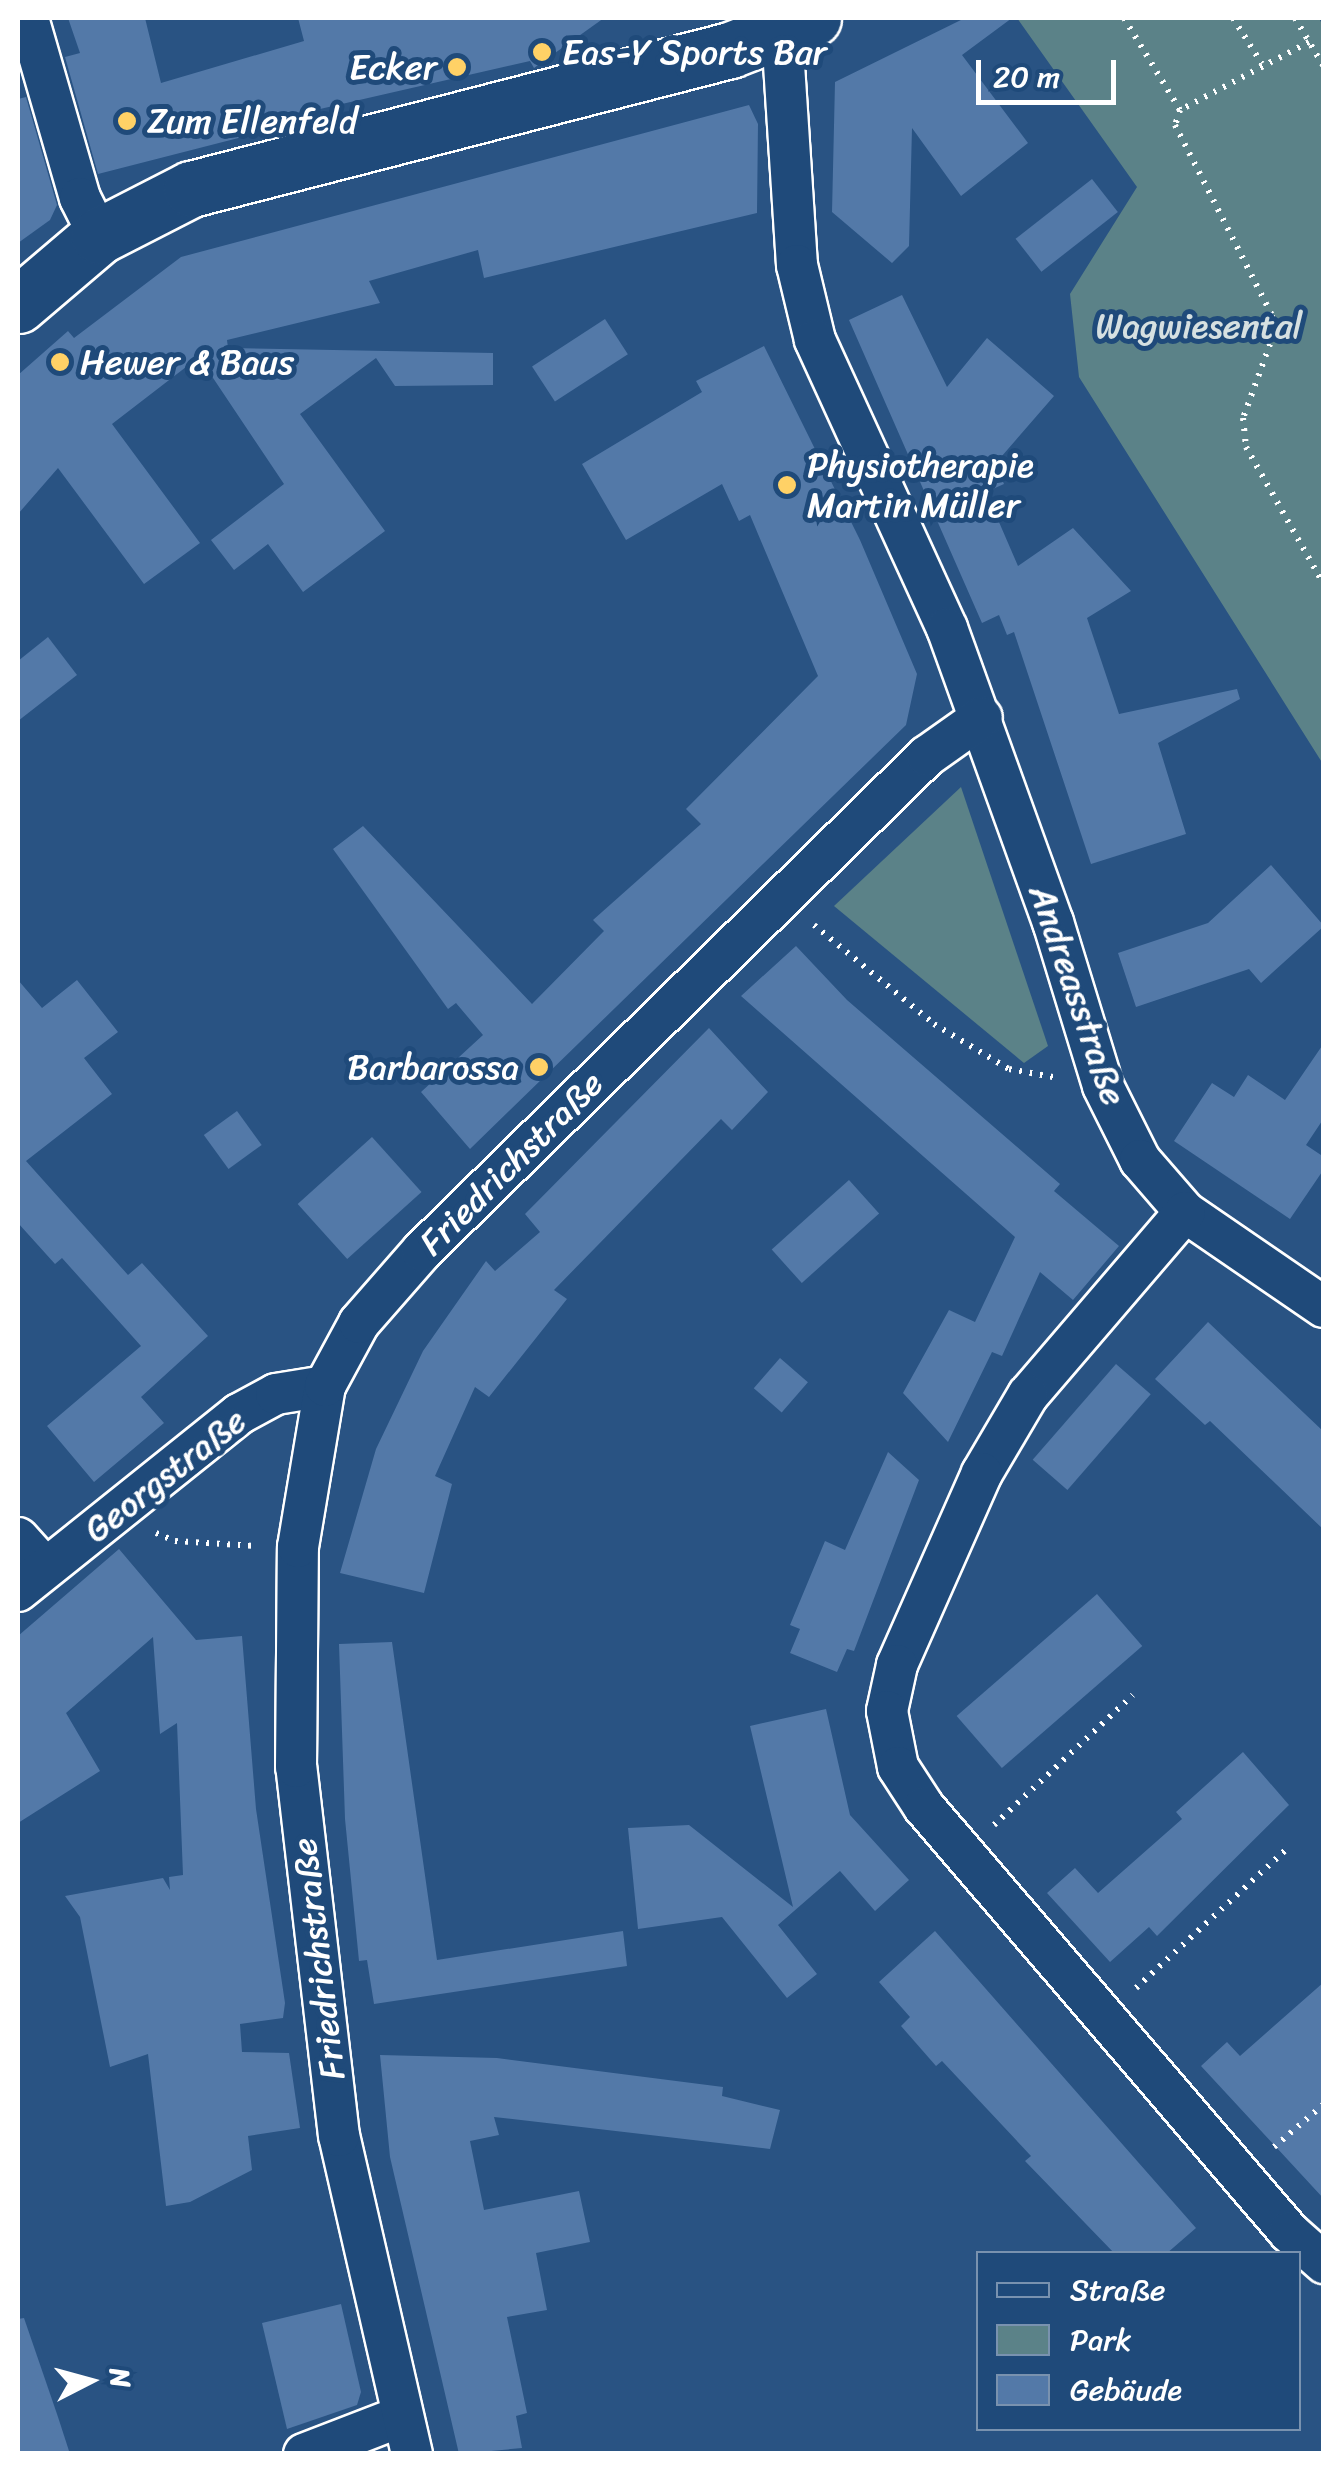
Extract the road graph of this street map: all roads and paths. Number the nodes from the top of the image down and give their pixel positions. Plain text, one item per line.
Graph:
1 (28, 18) edge
2 (1124, 18) edge
3 (1233, 18) edge
4 (1295, 18) edge
5 (793, 22) edge
6 (1309, 42) junction
7 (1262, 64) junction
8 (1324, 67) edge
9 (1180, 110) junction
10 (99, 236) junction
11 (18, 305) edge
12 (1324, 585) edge
13 (982, 717) junction
14 (784, 898) junction
15 (1103, 1086) junction
16 (1185, 1212) junction
17 (1324, 1308) edge
18 (325, 1386) junction
19 (112, 1516) junction
20 (18, 1538) edge
21 (298, 1547) junction
22 (31, 1579) edge
23 (1133, 1695) dead end
24 (1289, 1847) dead end
25 (964, 1853) junction
26 (1106, 2016) junction
27 (1324, 2104) edge
28 (1243, 2175) junction
29 (1324, 2263) edge
30 (407, 2435) edge
31 (304, 2454) edge

1 - 10 street
2 - 9 path
3 - 7 path
4 - 6 path
5 - 10 street
5 - 13 street
6 - 7 path
6 - 8 path
7 - 9 path
9 - 12 path
10 - 11 street
13 - 14 street, Friedrichstraße
13 - 15 street, Andreasstraße
14 - 15 path
14 - 18 street, Friedrichstraße
15 - 16 street, Andreasstraße
16 - 17 street, Andreasstraße
16 - 25 street
18 - 19 street, Georgstraße
18 - 21 street, Friedrichstraße
19 - 21 path
19 - 22 street, Georgstraße
20 - 22 street
21 - 30 street, Friedrichstraße
23 - 25 path
24 - 26 path
25 - 26 street
26 - 28 street
27 - 28 path
28 - 29 street
30 - 31 street

